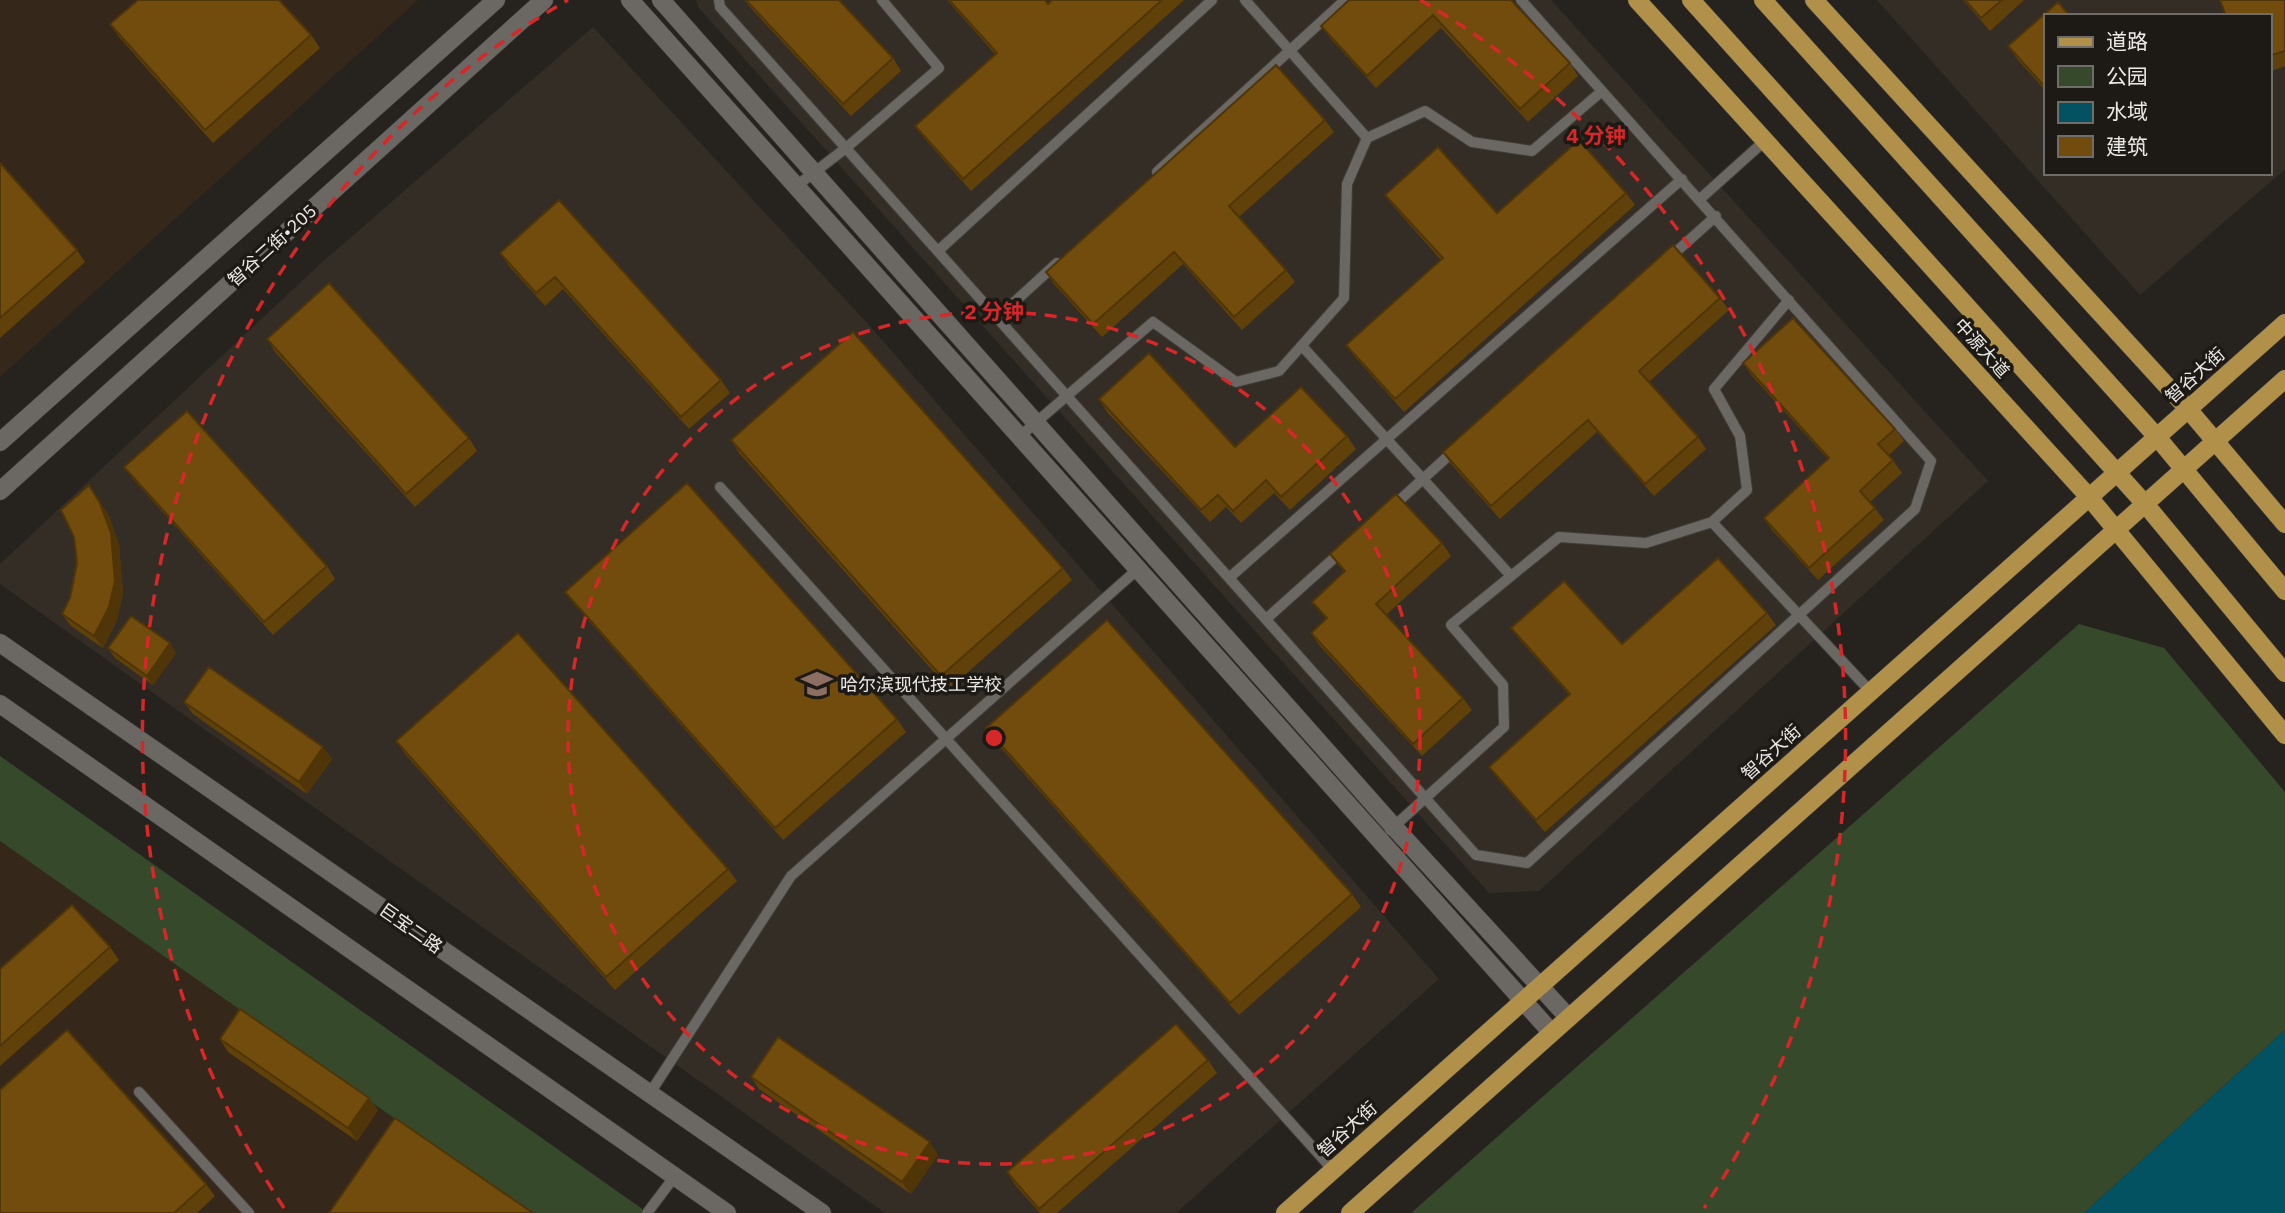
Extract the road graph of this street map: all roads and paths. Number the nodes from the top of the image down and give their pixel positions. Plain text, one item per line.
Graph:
1 (496, 0) edge
2 (544, 0) edge
3 (630, 0) edge
4 (661, 0) edge
5 (719, 0) edge
6 (882, 0) edge
7 (1212, 0) edge
8 (1245, 0) edge
9 (1345, 0) edge
10 (1521, 0) edge
11 (1637, 0) edge
12 (1691, 0) edge
13 (1763, 0) edge
14 (1814, 0) edge
15 (1290, 51) junction
16 (1602, 91) junction
17 (1367, 138) junction
18 (1759, 146) dead end
19 (846, 148) junction
20 (813, 173) junction
21 (1682, 179) junction
22 (1149, 180) edge
23 (796, 187) junction
24 (1700, 199) junction
25 (1716, 216) junction
26 (937, 251) junction
27 (1068, 254) edge
28 (1655, 271) edge
29 (1789, 300) junction
30 (997, 318) junction
31 (2285, 323) edge
32 (1302, 346) junction
33 (2285, 379) edge
34 (1067, 396) junction
35 (2188, 409) junction
36 (1035, 423) junction
37 (1019, 437) junction
38 (2157, 437) junction
39 (1387, 439) junction
40 (0, 442) edge
41 (2215, 442) junction
42 (1463, 443) edge
43 (2184, 470) junction
44 (2115, 473) junction
45 (1423, 479) junction
46 (720, 487) dead end
47 (0, 491) edge
48 (2089, 497) junction
49 (2146, 505) junction
50 (1384, 514) edge
51 (1712, 522) junction
52 (2285, 524) edge
53 (2118, 530) junction
54 (1354, 540) edge
55 (1138, 569) junction
56 (1511, 576) junction
57 (1229, 578) junction
58 (2285, 591) edge
59 (1799, 615) junction
60 (1266, 619) junction
61 (0, 643) edge
62 (2285, 673) edge
63 (1870, 691) junction
64 (0, 704) edge
65 (2285, 735) edge
66 (946, 739) junction
67 (1425, 798) junction
68 (1394, 827) junction
69 (1380, 839) junction
70 (1538, 987) junction
71 (1522, 1001) junction
72 (1568, 1017) junction
73 (1552, 1032) junction
74 (139, 1092) dead end
75 (650, 1093) junction
76 (1333, 1170) junction
77 (675, 1176) junction
78 (249, 1213) edge
79 (647, 1213) edge
80 (727, 1213) edge
81 (822, 1213) edge
82 (1285, 1213) edge
83 (1350, 1213) edge

1 - 40 street, 智谷二街•205
2 - 47 street, 智谷二街•205
3 - 23 street
4 - 20 street
5 - 19 lane
6 - 19 lane
7 - 26 lane
8 - 15 lane
9 - 15 lane
10 - 16 lane
11 - 48 main road, 中源大道
12 - 44 main road, 中源大道
13 - 38 main road
14 - 35 main road
15 - 17 lane
15 - 22 lane
16 - 17 lane
16 - 21 lane
17 - 32 lane
18 - 24 lane
19 - 20 lane
19 - 26 lane
20 - 23 lane
20 - 36 street
21 - 24 lane
21 - 39 lane
23 - 37 street
24 - 25 lane
25 - 28 lane
25 - 29 lane
26 - 30 lane
27 - 30 lane
29 - 51 lane
29 - 59 lane
30 - 34 lane
31 - 35 main road, 智谷大街
32 - 34 lane
32 - 39 lane
33 - 41 main road
34 - 36 lane
34 - 57 lane
35 - 38 main road, 智谷大街
35 - 41 main road
36 - 37 lane
36 - 68 street
37 - 55 street
38 - 43 main road
38 - 44 main road, 智谷大街
39 - 45 lane
39 - 57 lane
41 - 43 main road
41 - 52 main road
42 - 45 lane
43 - 49 main road
43 - 58 main road
44 - 48 main road, 智谷大街
44 - 49 main road, 中源大道
45 - 50 lane
45 - 56 lane
46 - 66 lane
48 - 53 main road, 中源大道
48 - 63 main road, 智谷大街
49 - 53 main road
49 - 62 main road, 中源大道
51 - 56 lane
51 - 59 lane
53 - 65 main road, 中源大道
53 - 72 main road
54 - 60 lane
55 - 66 lane
55 - 69 street
56 - 67 lane
57 - 60 lane
59 - 63 lane
59 - 67 lane
60 - 67 lane
61 - 75 street, 巨宝二路
63 - 70 main road, 智谷大街
64 - 77 street
66 - 75 lane
66 - 76 lane
67 - 68 lane
68 - 69 lane
68 - 70 street
69 - 71 street
70 - 71 main road, 智谷大街
70 - 72 street
71 - 73 street
71 - 76 main road, 智谷大街
72 - 73 main road
73 - 83 main road
74 - 78 lane
75 - 81 street, 巨宝二路
76 - 82 main road, 智谷大街
77 - 79 lane
77 - 80 street

